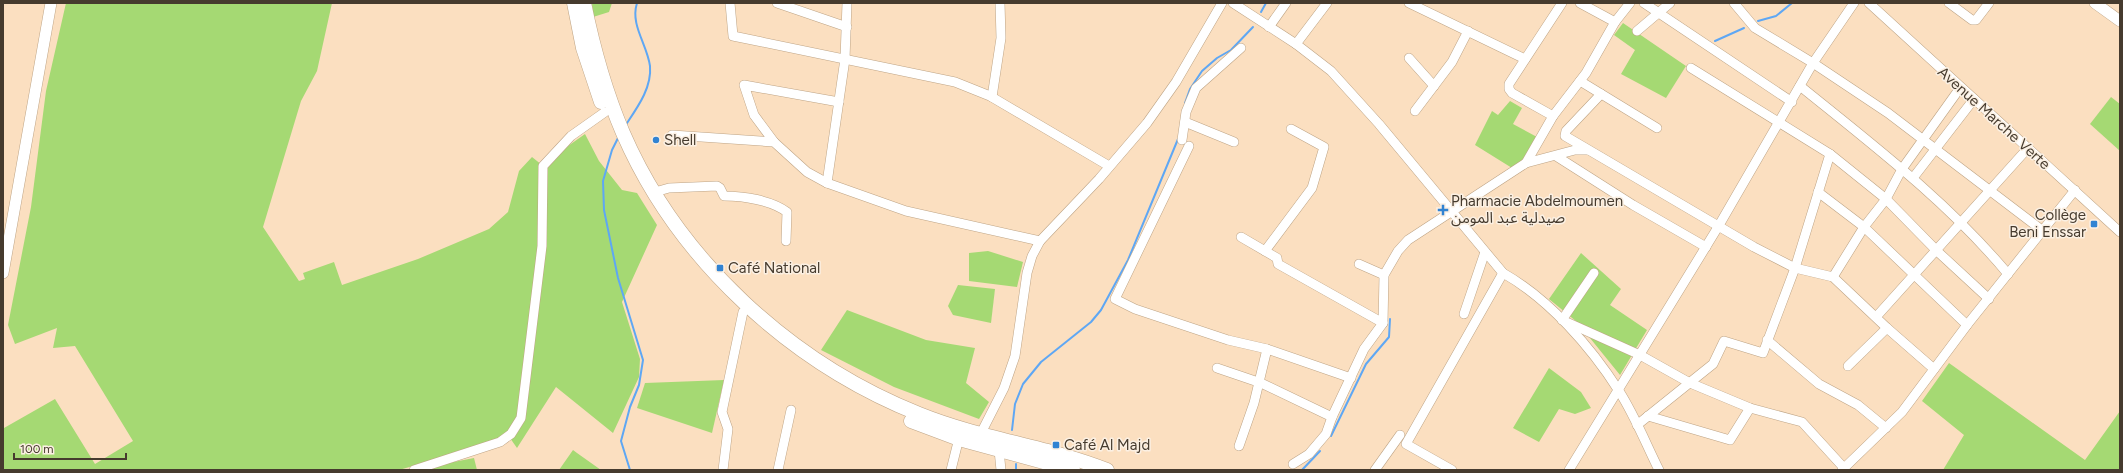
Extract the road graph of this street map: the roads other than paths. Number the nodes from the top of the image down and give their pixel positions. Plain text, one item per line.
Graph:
1 (47, 3) edge
2 (51, 3) edge
3 (574, 3) edge
4 (584, 3) edge
5 (730, 3) edge
6 (777, 3) edge
7 (847, 3) edge
8 (1000, 3) edge
9 (1222, 3) edge
10 (1233, 3) edge
11 (1286, 3) edge
12 (1327, 3) edge
13 (1409, 3) edge
14 (1562, 3) edge
15 (1580, 3) edge
16 (1630, 3) edge
17 (1644, 3) edge
18 (1670, 3) edge
19 (1734, 3) edge
20 (1854, 3) edge
21 (1869, 3) edge
22 (1949, 3) edge
23 (1989, 3) edge
24 (2095, 3) edge
25 (800, 7) edge
26 (1659, 13) junction
27 (47, 20) junction
28 (2120, 21) edge
29 (1615, 22) junction
30 (1269, 26) junction
31 (847, 27) junction
32 (1468, 31) junction
33 (1637, 31) dead end
34 (1296, 44) junction
35 (1241, 48) dead end
36 (1409, 58) dead end
37 (845, 59) junction
38 (1525, 59) junction
39 (1813, 63) junction
40 (1691, 68) dead end
41 (1580, 81) junction
42 (1434, 86) junction
43 (1800, 86) junction
44 (1960, 88) junction
45 (1601, 94) junction
46 (992, 97) junction
47 (1974, 99) junction
48 (839, 102) junction
49 (1792, 102) junction
50 (1415, 111) dead end
51 (1553, 116) junction
52 (1185, 122) junction
53 (1779, 122) junction
54 (615, 127) junction
55 (1657, 128) dead end
56 (1291, 129) dead end
57 (672, 135) dead end
58 (1924, 139) junction
59 (774, 142) junction
60 (1234, 142) dead end
61 (1937, 148) junction
62 (2028, 148) junction
63 (1587, 150) junction
64 (1830, 154) junction
65 (1556, 156) junction
66 (1526, 163) junction
67 (1109, 166) junction
68 (1902, 169) junction
69 (1913, 178) junction
70 (827, 183) junction
71 (2074, 190) junction
72 (1991, 191) junction
73 (655, 192) junction
74 (1818, 192) junction
75 (1886, 199) junction
76 (1451, 213) junction
77 (1961, 224) junction
78 (1718, 227) junction
79 (1864, 227) junction
80 (2043, 230) junction
81 (2120, 232) edge
82 (1241, 237) dead end
83 (1040, 240) junction
84 (786, 241) dead end
85 (1706, 247) junction
86 (1936, 250) junction
87 (1265, 251) junction
88 (1485, 252) junction
89 (1359, 264) dead end
90 (1795, 268) junction
91 (3, 273) edge
92 (1503, 273) junction
93 (1594, 273) dead end
94 (2008, 274) junction
95 (1384, 275) junction
96 (1913, 275) junction
97 (1832, 277) junction
98 (1989, 299) junction
99 (743, 312) junction
100 (1464, 314) dead end
101 (1876, 317) junction
102 (1562, 320) junction
103 (1383, 323) junction
104 (1967, 325) junction
105 (1887, 328) junction
106 (1767, 340) junction
107 (1267, 349) junction
108 (1640, 355) junction
109 (1848, 366) dead end
110 (1217, 368) dead end
111 (1934, 369) junction
112 (1351, 378) junction
113 (1690, 382) junction
114 (1259, 383) junction
115 (1619, 391) junction
116 (1750, 408) junction
117 (791, 410) dead end
118 (1648, 416) junction
119 (1332, 417) junction
120 (1638, 425) junction
121 (1886, 428) junction
122 (960, 434) junction
123 (1400, 435) dead end
124 (977, 439) junction
125 (1240, 446) dead end
126 (999, 450) junction
127 (1293, 464) dead end
128 (1843, 469) edge
129 (414, 470) edge
130 (723, 470) edge
131 (778, 470) edge
132 (951, 470) edge
133 (1002, 470) edge
134 (1073, 470) edge
135 (1107, 470) edge
136 (1375, 470) edge
137 (1452, 470) edge
138 (1569, 470) edge
139 (1659, 470) edge

1 - 27 street
2 - 27 street
3 - 54 highway
4 - 54 highway
5 - 37 street
6 - 25 street
7 - 31 street
8 - 46 street
9 - 67 street
10 - 30 street
11 - 30 street
12 - 34 street
13 - 32 street
14 - 38 street
15 - 29 street
16 - 29 street
17 - 26 street
18 - 26 street
19 - 39 street
20 - 39 street
21 - 44 street, Avenue Marche Verte
22 - 23 street
24 - 28 street
25 - 31 street
26 - 33 street
26 - 49 street
27 - 91 street
29 - 41 street
30 - 34 street
31 - 37 street
32 - 38 street
32 - 42 street
34 - 76 street
35 - 52 street
36 - 42 street
37 - 46 street
37 - 48 street
38 - 51 street
39 - 43 street
39 - 58 street
40 - 53 street
41 - 45 street
41 - 51 street
42 - 50 street
43 - 49 street
43 - 68 street
44 - 47 street, Avenue Marche Verte
44 - 58 street
45 - 55 street
45 - 63 street
46 - 67 street
47 - 61 street
47 - 62 street, Avenue Marche Verte
48 - 59 street
48 - 70 street
49 - 53 street
51 - 66 street
52 - 60 street
52 - 107 street
53 - 64 street
53 - 78 street
54 - 73 highway
54 - 99 highway
54 - 129 street
56 - 87 street
57 - 59 street
58 - 61 street
58 - 68 street
59 - 70 street
61 - 69 street
61 - 72 street
62 - 71 street, Avenue Marche Verte
62 - 72 street
63 - 65 street
63 - 78 street
64 - 74 street
64 - 75 street
65 - 66 street
65 - 85 street
66 - 76 street
67 - 83 street
68 - 69 street
68 - 75 street
69 - 77 street
70 - 83 street
71 - 80 street
71 - 81 street, Avenue Marche Verte
72 - 77 street
72 - 80 street
73 - 84 street
73 - 122 highway
74 - 79 street
74 - 90 street
75 - 79 street
75 - 86 street
76 - 88 street
76 - 95 street
77 - 86 street
77 - 94 street
78 - 85 street
78 - 90 street
79 - 96 street
79 - 97 street
80 - 94 street
82 - 87 street
83 - 124 street
85 - 108 street
86 - 96 street
86 - 98 street
87 - 103 street
88 - 92 street
88 - 100 street
89 - 95 street
90 - 97 street
90 - 106 street
92 - 102 street
92 - 137 street
93 - 102 street
94 - 98 street
95 - 103 street
96 - 101 street
96 - 104 street
97 - 101 street
98 - 104 street
99 - 122 highway
99 - 130 street
101 - 105 street
102 - 108 street
102 - 115 street
103 - 112 street
104 - 111 street
105 - 109 street
105 - 111 street
106 - 113 street
106 - 121 street
107 - 112 street
107 - 114 street
108 - 113 street
108 - 115 street
110 - 114 street
111 - 121 street
112 - 119 street
113 - 116 street
113 - 118 street
114 - 119 street
114 - 125 street
115 - 120 street
115 - 138 street
116 - 118 street
116 - 128 street
117 - 131 street
118 - 120 street
119 - 127 street
120 - 139 street
121 - 128 street
122 - 124 highway
122 - 132 street
123 - 136 street
124 - 126 highway
124 - 135 highway
126 - 133 street
126 - 134 highway

